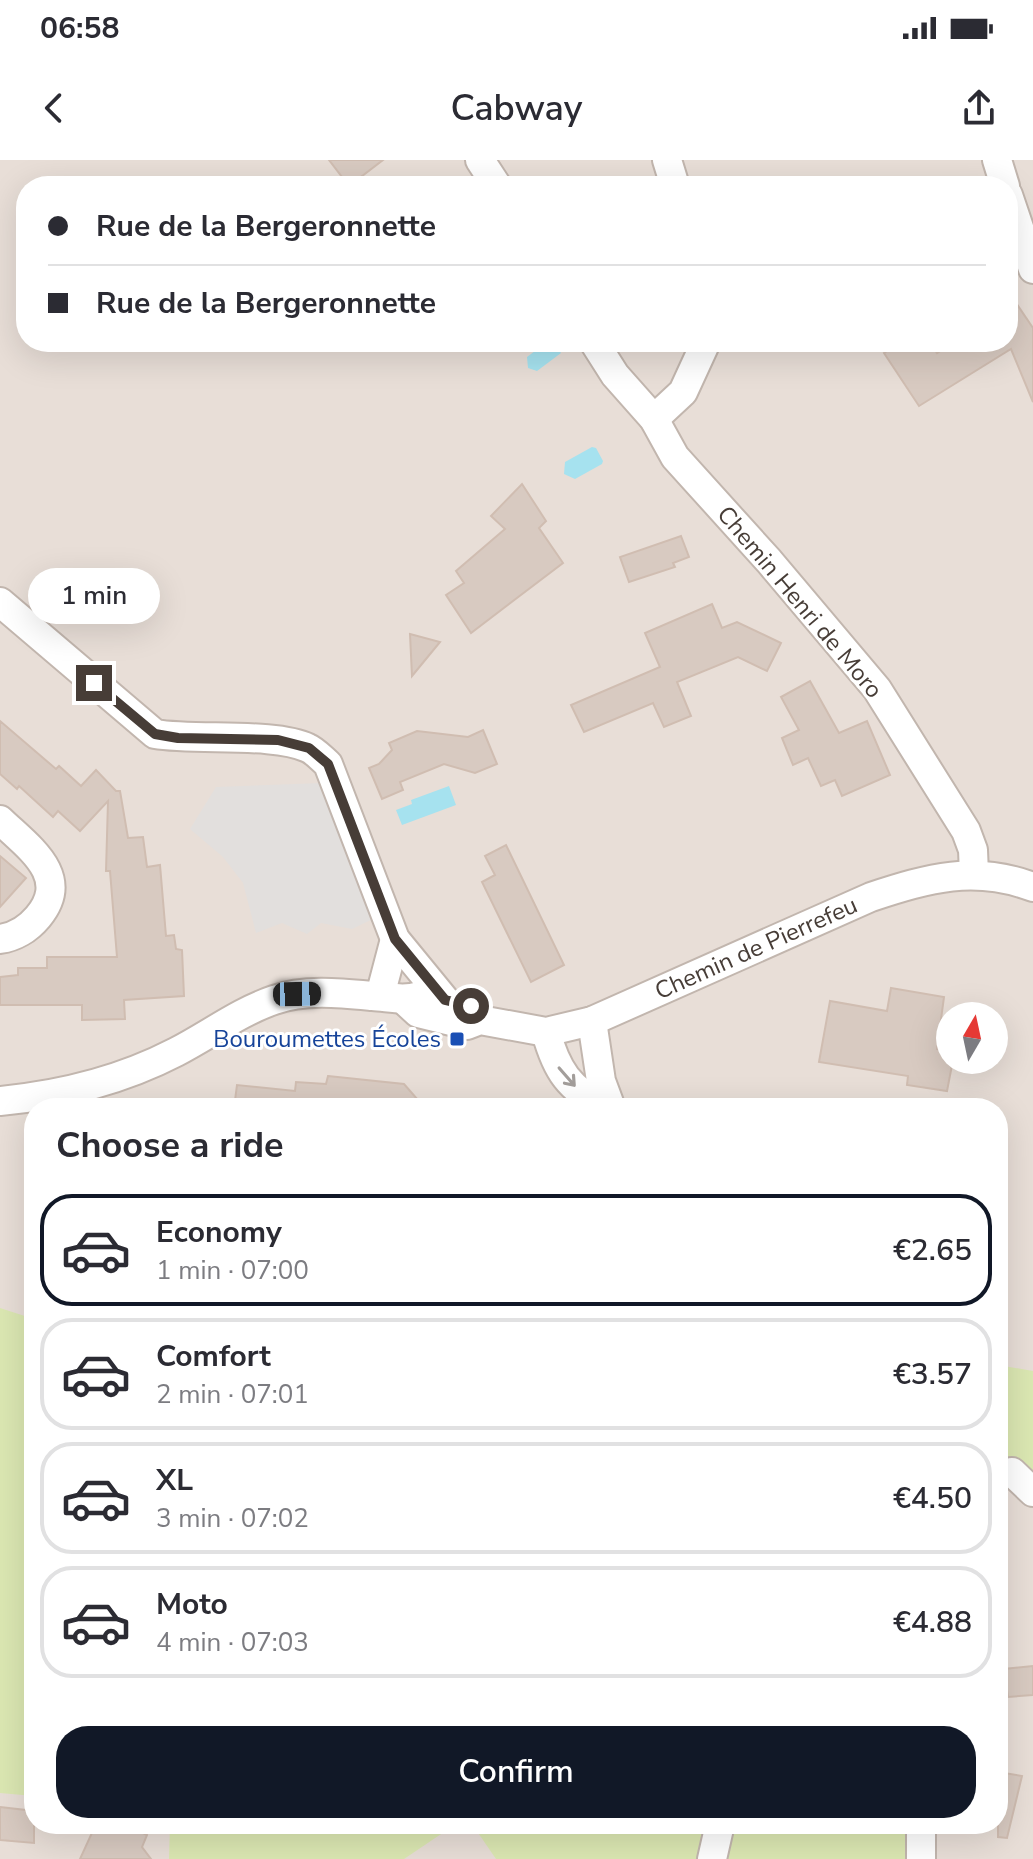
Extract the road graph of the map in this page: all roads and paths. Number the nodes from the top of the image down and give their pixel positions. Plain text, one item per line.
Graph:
1 (1018, 225) edge
2 (1033, 269) edge
3 (600, 352) edge
4 (701, 352) edge
5 (654, 419) junction
6 (0, 602) edge
7 (0, 820) edge
8 (974, 874) junction
9 (1033, 887) edge
10 (0, 939) edge
11 (395, 939) junction
12 (392, 998) junction
13 (445, 1000) junction
14 (480, 1020) junction
15 (592, 1021) junction
16 (546, 1032) junction
17 (589, 1098) edge
18 (605, 1098) edge
19 (0, 1101) edge
20 (1012, 1472) dead end
21 (1033, 1492) edge
22 (718, 1834) edge
23 (921, 1834) edge
24 (712, 1859) edge
25 (921, 1859) edge

1 - 2 street
3 - 5 street, Chemin Henri de Moro
4 - 5 street
5 - 8 street, Chemin Henri de Moro
6 - 11 street
7 - 10 street
8 - 9 street, Chemin de Pierrefeu
8 - 15 street, Chemin de Pierrefeu
11 - 12 street
11 - 13 street
12 - 13 street, Chemin de Pierrefeu
12 - 14 street, Chemin de Pierrefeu
12 - 19 street
13 - 14 street, Chemin de Pierrefeu
14 - 16 street, Chemin de Pierrefeu
15 - 16 street, Chemin de Pierrefeu
15 - 18 street
16 -> 17 street
20 - 21 street
22 - 24 street
23 - 25 street

